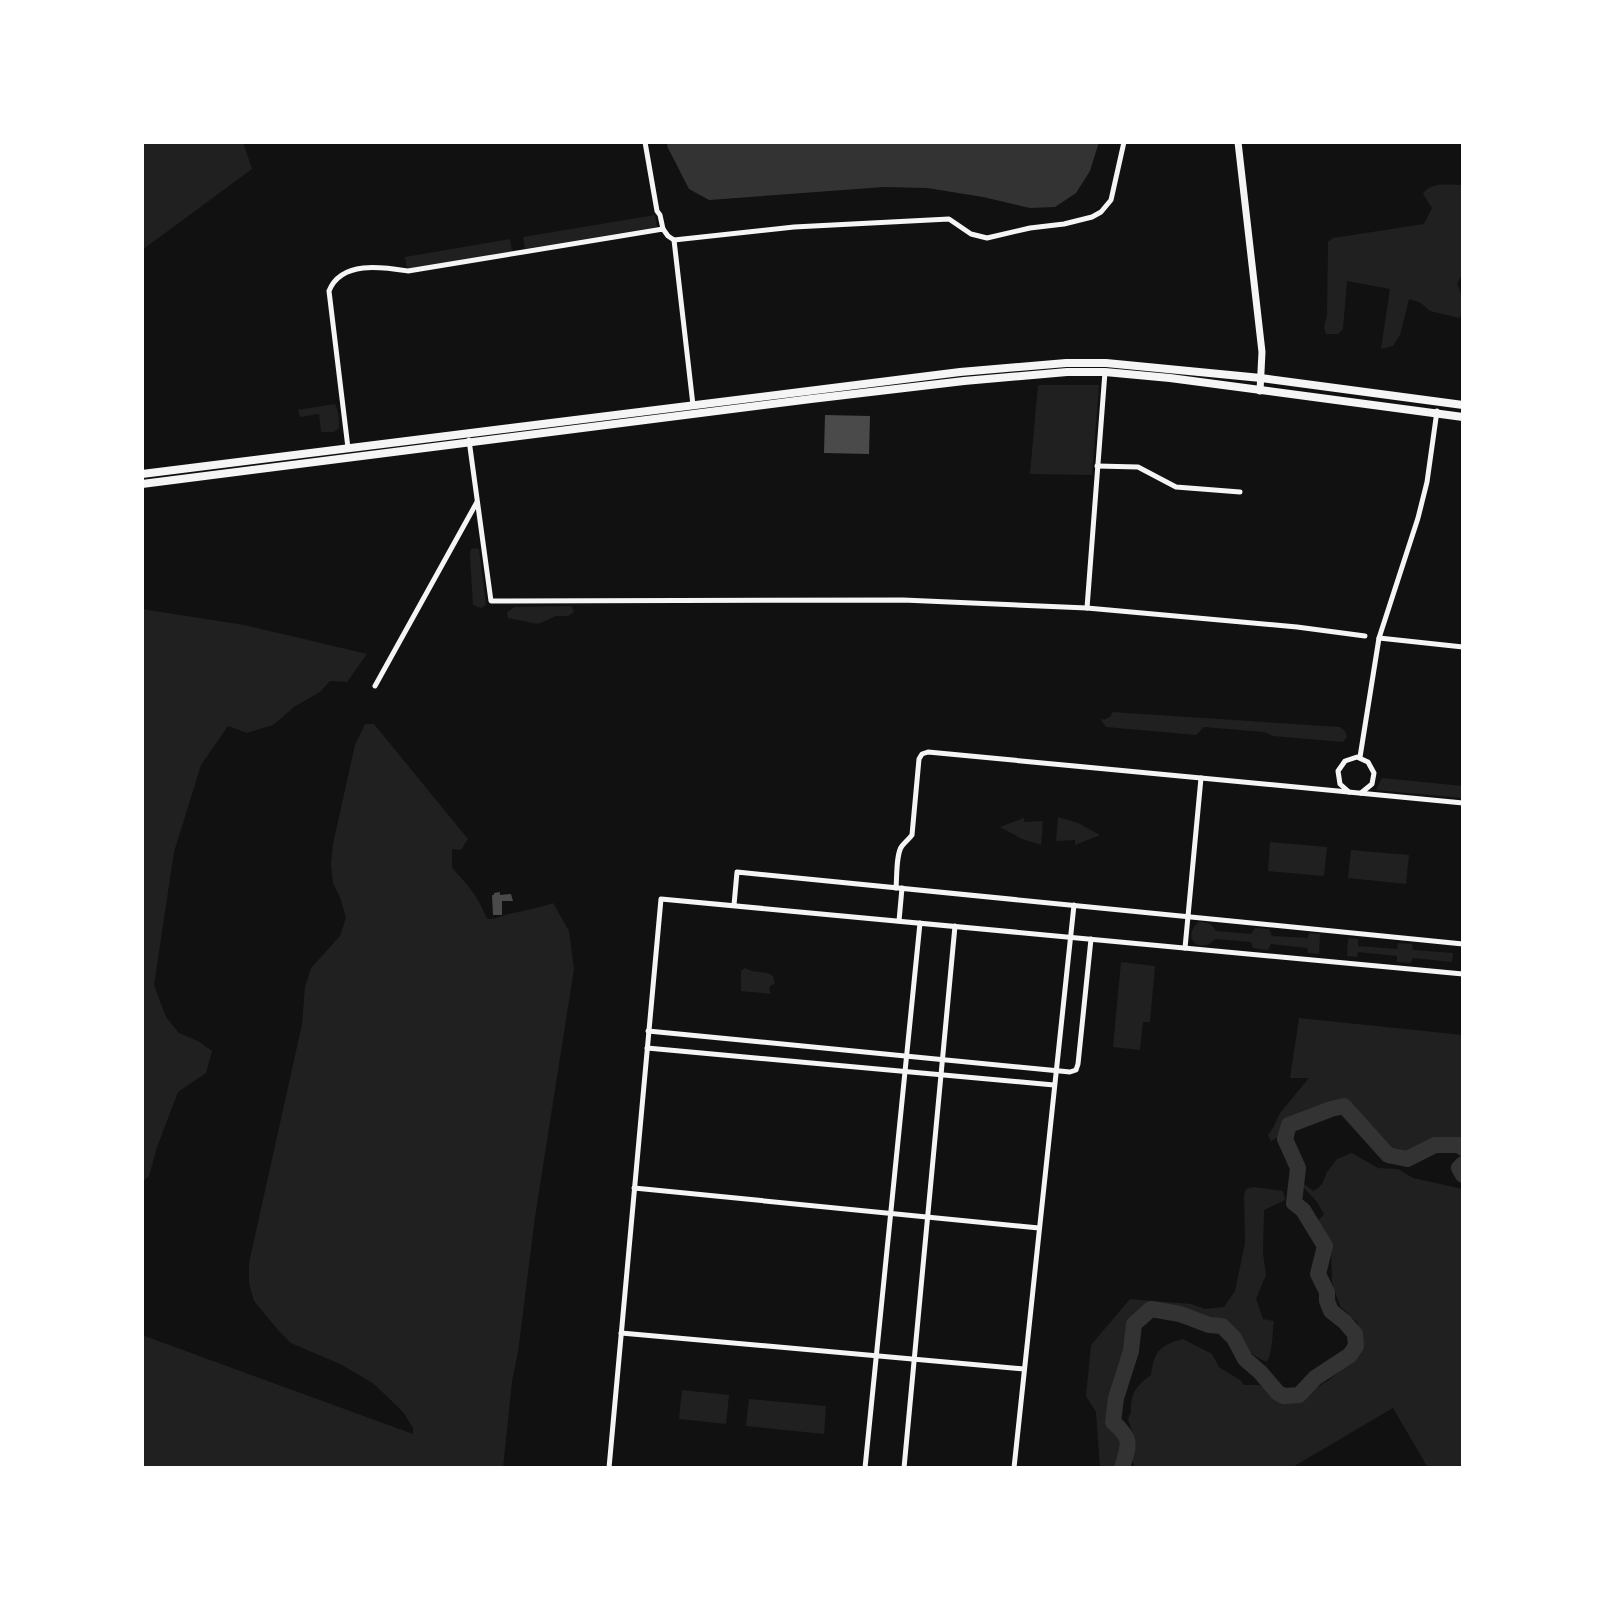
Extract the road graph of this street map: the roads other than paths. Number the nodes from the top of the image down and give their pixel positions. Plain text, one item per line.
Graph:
1 (645, 142) edge
2 (1124, 142) edge
3 (1238, 142) edge
4 (663, 229) junction
5 (674, 240) junction
6 (1105, 372) junction
7 (1261, 378) junction
8 (1260, 391) junction
9 (1438, 402) junction
10 (1463, 405) edge
11 (694, 410) junction
12 (1436, 414) junction
13 (1463, 417) edge
14 (468, 438) junction
15 (348, 448) junction
16 (1097, 466) junction
17 (142, 474) edge
18 (142, 484) edge
19 (1240, 492) dead end
20 (478, 501) junction
21 (1087, 608) junction
22 (1365, 636) dead end
23 (1379, 638) junction
24 (1463, 647) edge
25 (375, 686) dead end
26 (1360, 757) junction
27 (1201, 778) junction
28 (1349, 792) junction
29 (1360, 793) junction
30 (1463, 803) edge
31 (899, 888) junction
32 (734, 905) junction
33 (1074, 905) junction
34 (1188, 916) junction
35 (899, 921) junction
36 (920, 923) junction
37 (955, 926) junction
38 (1070, 937) junction
39 (1091, 939) junction
40 (1463, 944) edge
41 (1185, 948) junction
42 (1463, 974) edge
43 (648, 1031) junction
44 (647, 1048) junction
45 (906, 1056) junction
46 (942, 1060) junction
47 (1056, 1070) junction
48 (905, 1072) junction
49 (941, 1075) junction
50 (1054, 1085) junction
51 (634, 1188) junction
52 (890, 1213) junction
53 (928, 1217) junction
54 (1039, 1228) junction
55 (621, 1333) junction
56 (876, 1356) junction
57 (914, 1359) junction
58 (1024, 1369) junction
59 (609, 1468) edge
60 (865, 1468) edge
61 (904, 1468) edge
62 (1014, 1468) edge

1 - 4 street
2 - 5 street
3 - 7 main road
4 - 5 street
4 - 15 street
5 - 11 street
6 - 8 main road
6 - 11 main road
6 - 16 street
7 - 8 main road
7 - 9 main road
7 - 11 main road
8 - 12 main road
9 - 10 main road
9 - 12 street
11 - 14 main road
12 - 13 main road
12 - 23 street
14 - 15 main road
14 - 18 main road
14 - 20 street
15 - 17 main road
16 - 19 street
16 - 21 street
20 - 21 street
20 - 25 street
21 - 22 street
23 - 24 street
23 - 26 street
26 - 28 street
26 - 29 street
27 - 28 street
27 - 31 street
27 - 34 street
28 - 29 street
29 - 30 street
31 - 32 street
31 - 33 street
31 - 35 street
32 - 35 street
32 - 43 street
33 - 34 street
33 - 38 street
34 - 40 street
34 - 41 street
35 - 36 street
36 - 37 street
36 - 45 street
37 - 38 street
37 - 46 street
38 - 39 street
38 - 47 street
39 - 41 street
39 - 47 street
41 - 42 street
43 - 44 street
43 - 45 street
44 - 48 street
44 - 51 street
45 - 46 street
45 - 48 street
46 - 47 street
46 - 49 street
47 - 50 street
48 - 49 street
48 - 52 street
49 - 50 street
49 - 53 street
50 - 54 street
51 - 52 street
51 - 55 street
52 - 53 street
52 - 56 street
53 - 54 street
53 - 57 street
54 - 58 street
55 - 56 street
55 - 59 street
56 - 57 street
56 - 60 street
57 - 58 street
57 - 61 street
58 - 62 street

